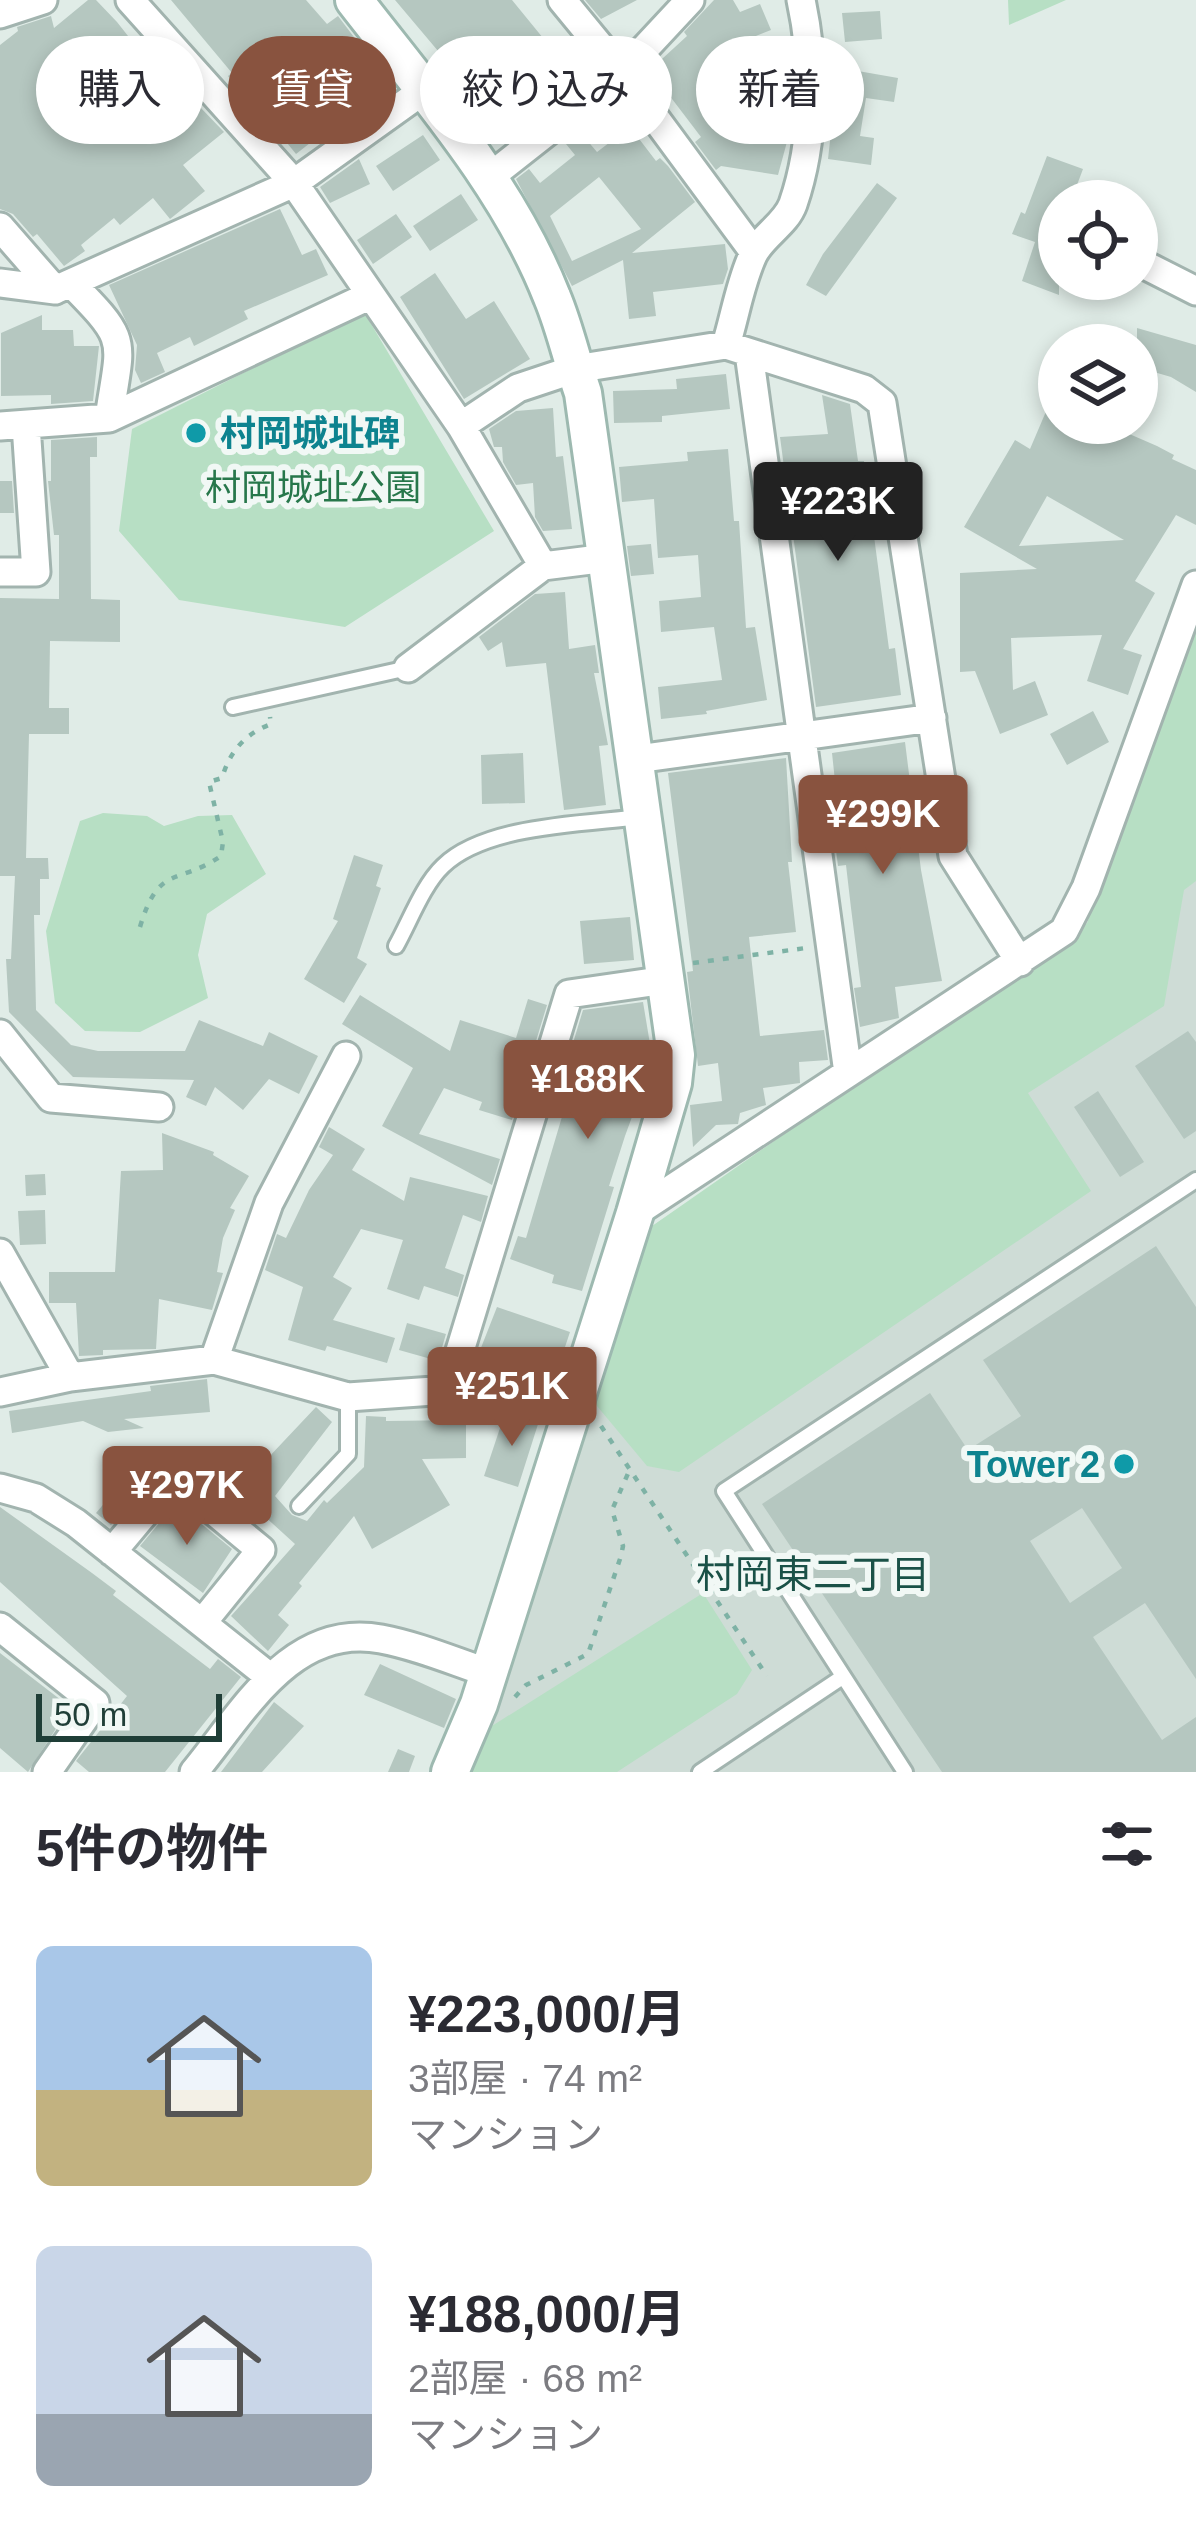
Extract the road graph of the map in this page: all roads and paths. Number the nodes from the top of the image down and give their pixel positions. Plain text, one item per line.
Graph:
1 (43, 0) edge
2 (130, 0) edge
3 (354, 0) edge
4 (562, 0) edge
5 (690, 0) edge
6 (801, 0) edge
7 (0, 14) edge
8 (591, 36) edge
9 (657, 36) edge
10 (420, 86) edge
11 (420, 94) edge
12 (672, 141) edge
13 (462, 144) edge
14 (532, 144) edge
15 (487, 179) junction
16 (294, 183) junction
17 (0, 227) edge
18 (754, 252) junction
19 (1158, 272) edge
20 (0, 283) edge
21 (63, 286) junction
22 (1196, 291) edge
23 (371, 296) junction
24 (737, 349) junction
25 (575, 369) junction
26 (109, 418) junction
27 (13, 425) edge
28 (461, 426) junction
29 (607, 558) junction
30 (543, 566) junction
31 (0, 572) edge
32 (1196, 585) edge
33 (408, 668) joint
34 (268, 700) junction
35 (233, 706) dead end
36 (932, 718) junction
37 (801, 736) junction
38 (637, 759) junction
39 (645, 816) junction
40 (140, 927) dead end
41 (396, 946) dead end
42 (829, 946) junction
43 (1019, 962) junction
44 (664, 974) junction
45 (0, 1034) edge
46 (346, 1056) dead end
47 (848, 1072) junction
48 (160, 1107) dead end
49 (1196, 1180) edge
50 (635, 1214) junction
51 (0, 1253) edge
52 (214, 1360) junction
53 (70, 1377) junction
54 (448, 1390) junction
55 (577, 1390) junction
56 (0, 1392) edge
57 (348, 1397) junction
58 (630, 1469) junction
59 (0, 1488) edge
60 (299, 1506) dead end
61 (112, 1552) junction
62 (202, 1623) junction
63 (0, 1627) edge
64 (489, 1673) junction
65 (767, 1676) dead end
66 (271, 1678) junction
67 (841, 1678) junction
68 (512, 1705) dead end
69 (47, 1772) edge
70 (194, 1772) edge
71 (450, 1772) edge
72 (700, 1772) edge
73 (905, 1772) edge

1 - 7 street
2 - 16 street
3 - 10 street
4 - 8 street
5 - 9 street
6 - 18 street
11 - 16 street
12 - 18 street
13 - 15 street
14 - 15 street
15 - 25 street
16 - 21 street
16 - 23 street
17 - 21 street
18 - 24 street
19 - 22 street
20 - 21 street
21 - 26 street
23 - 26 street
23 - 28 street
24 - 25 street
24 - 36 street
24 - 37 street
25 - 28 street
25 - 29 street
26 - 27 street
27 - 31 street
28 - 30 street
29 - 30 street
29 - 38 street
30 - 33 street
32 - 43 street
33 - 34 lane
34 - 35 lane
34 - 40 path
36 - 37 street
36 - 43 street
37 - 38 street
37 - 42 street
38 - 39 street
39 - 41 lane
39 - 44 street
42 - 44 path
42 - 47 street
43 - 47 street
44 - 50 street
44 - 54 street
45 - 48 street
46 - 52 street
47 - 50 street
49 - 67 lane
50 - 55 street
51 - 53 street
52 - 53 street
52 - 57 street
53 - 56 street
54 - 55 street
54 - 57 street
55 - 58 path
55 - 64 street
57 - 60 lane
58 - 65 path
58 - 68 path
59 - 61 street
61 - 62 street
61 - 62 street
62 - 66 street
63 - 69 street
64 - 66 street
64 - 71 street
66 - 70 street
67 - 72 lane
67 - 73 lane

